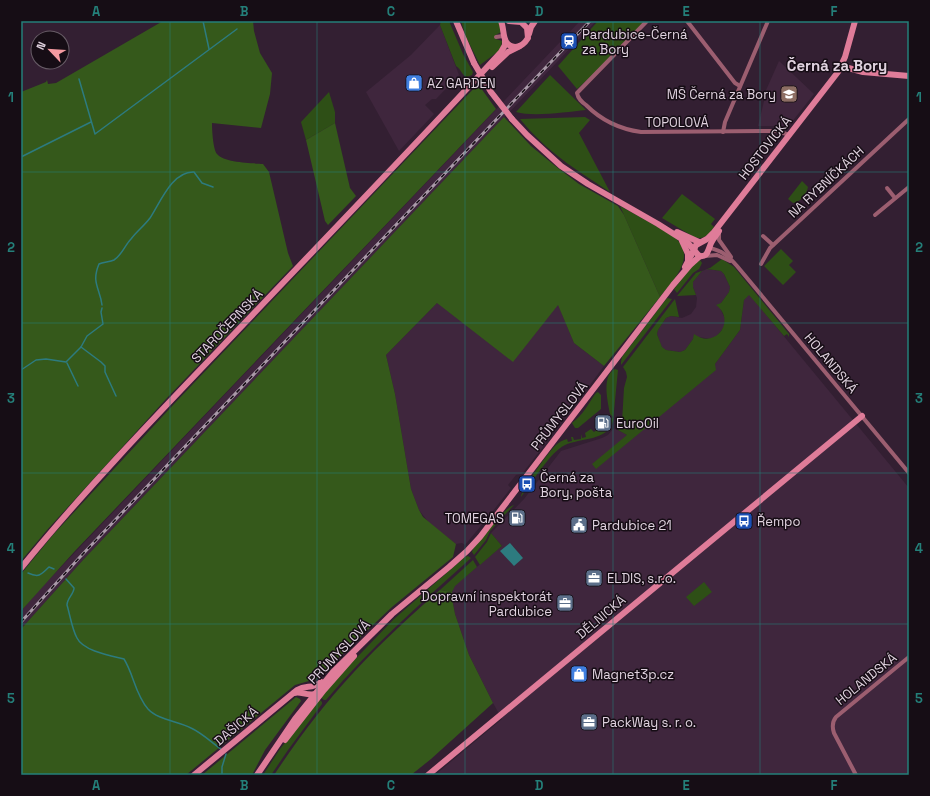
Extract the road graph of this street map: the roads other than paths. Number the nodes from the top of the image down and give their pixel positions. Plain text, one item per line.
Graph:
1 (456, 21) edge
2 (501, 21) edge
3 (512, 21) edge
4 (528, 21) edge
5 (535, 21) edge
6 (647, 21) edge
7 (687, 21) edge
8 (768, 21) edge
9 (855, 21) edge
10 (520, 22) edge
11 (504, 36) junction
12 (528, 36) junction
13 (496, 37) dead end
14 (520, 46) junction
15 (841, 66) junction
16 (909, 76) edge
17 (740, 86) junction
18 (453, 104) junction
19 (909, 119) edge
20 (723, 132) junction
21 (789, 135) junction
22 (909, 187) edge
23 (887, 188) dead end
24 (896, 198) junction
25 (736, 204) junction
26 (875, 215) dead end
27 (658, 224) junction
28 (719, 230) junction
29 (677, 236) junction
30 (763, 236) dead end
31 (700, 242) junction
32 (772, 245) junction
33 (709, 248) junction
34 (694, 250) junction
35 (703, 256) junction
36 (688, 263) junction
37 (761, 264) dead end
38 (737, 266) junction
39 (673, 286) junction
40 (862, 416) junction
41 (909, 473) edge
42 (21, 568) edge
43 (430, 582) junction
44 (909, 657) edge
45 (333, 672) junction
46 (308, 688) junction
47 (292, 693) junction
48 (304, 694) junction
49 (316, 696) junction
50 (307, 704) junction
51 (194, 775) edge
52 (258, 775) edge
53 (428, 775) edge
54 (856, 775) edge

1 - 27 main road, bridge
2 - 11 main road
3 - 10 main road
3 - 11 main road
4 - 10 main road
5 - 12 main road
6 - 20 street, TOPOLOVÁ
7 - 17 street
8 - 17 street
9 - 15 main road, HOSTOVICKÁ
10 - 12 main road
11 - 13 street
11 - 14 main road
11 - 18 main road, STAROČERNSKÁ
12 - 14 main road
14 - 18 main road, STAROČERNSKÁ
15 - 16 main road
15 - 21 main road, HOSTOVICKÁ
17 - 20 street
18 - 42 main road, STAROČERNSKÁ
19 - 32 street, NA RYBNÍČKÁCH
20 - 21 street, TOPOLOVÁ
21 - 25 main road, HOSTOVICKÁ
22 - 24 street
23 - 24 street
24 - 26 street
25 - 28 main road, HOSTOVICKÁ
25 - 31 main road, HOSTOVICKÁ
27 - 29 main road
27 - 31 main road
28 - 33 main road, HOSTOVICKÁ
28 - 38 street, HOLANDSKÁ
29 - 34 main road
29 - 36 main road
30 - 32 street
31 - 33 main road
31 - 34 main road, HOSTOVICKÁ
32 - 37 street, NA RYBNÍČKÁCH
33 - 35 main road, HOSTOVICKÁ
33 - 38 street, HOLANDSKÁ
34 - 35 main road
34 - 36 main road, PRŮMYSLOVÁ
35 - 38 street, HOLANDSKÁ
35 - 39 main road, PRŮMYSLOVÁ
36 - 39 main road, PRŮMYSLOVÁ
38 - 40 street, HOLANDSKÁ
39 - 43 main road, PRŮMYSLOVÁ
40 - 41 street, HOLANDSKÁ
40 - 53 main road, DĚLNICKÁ
43 - 45 main road, PRŮMYSLOVÁ
43 - 49 main road, PRŮMYSLOVÁ
44 - 54 street, HOLANDSKÁ
45 - 46 main road, DAŠICKÁ
45 - 49 main road, PRŮMYSLOVÁ
46 - 47 main road, DAŠICKÁ
46 - 49 main road
47 - 48 main road
47 - 51 main road, DAŠICKÁ
48 - 49 main road
48 - 50 main road
49 - 50 main road, PRŮMYSLOVÁ
49 - 52 main road, PRŮMYSLOVÁ
50 - 52 main road, PRŮMYSLOVÁ

